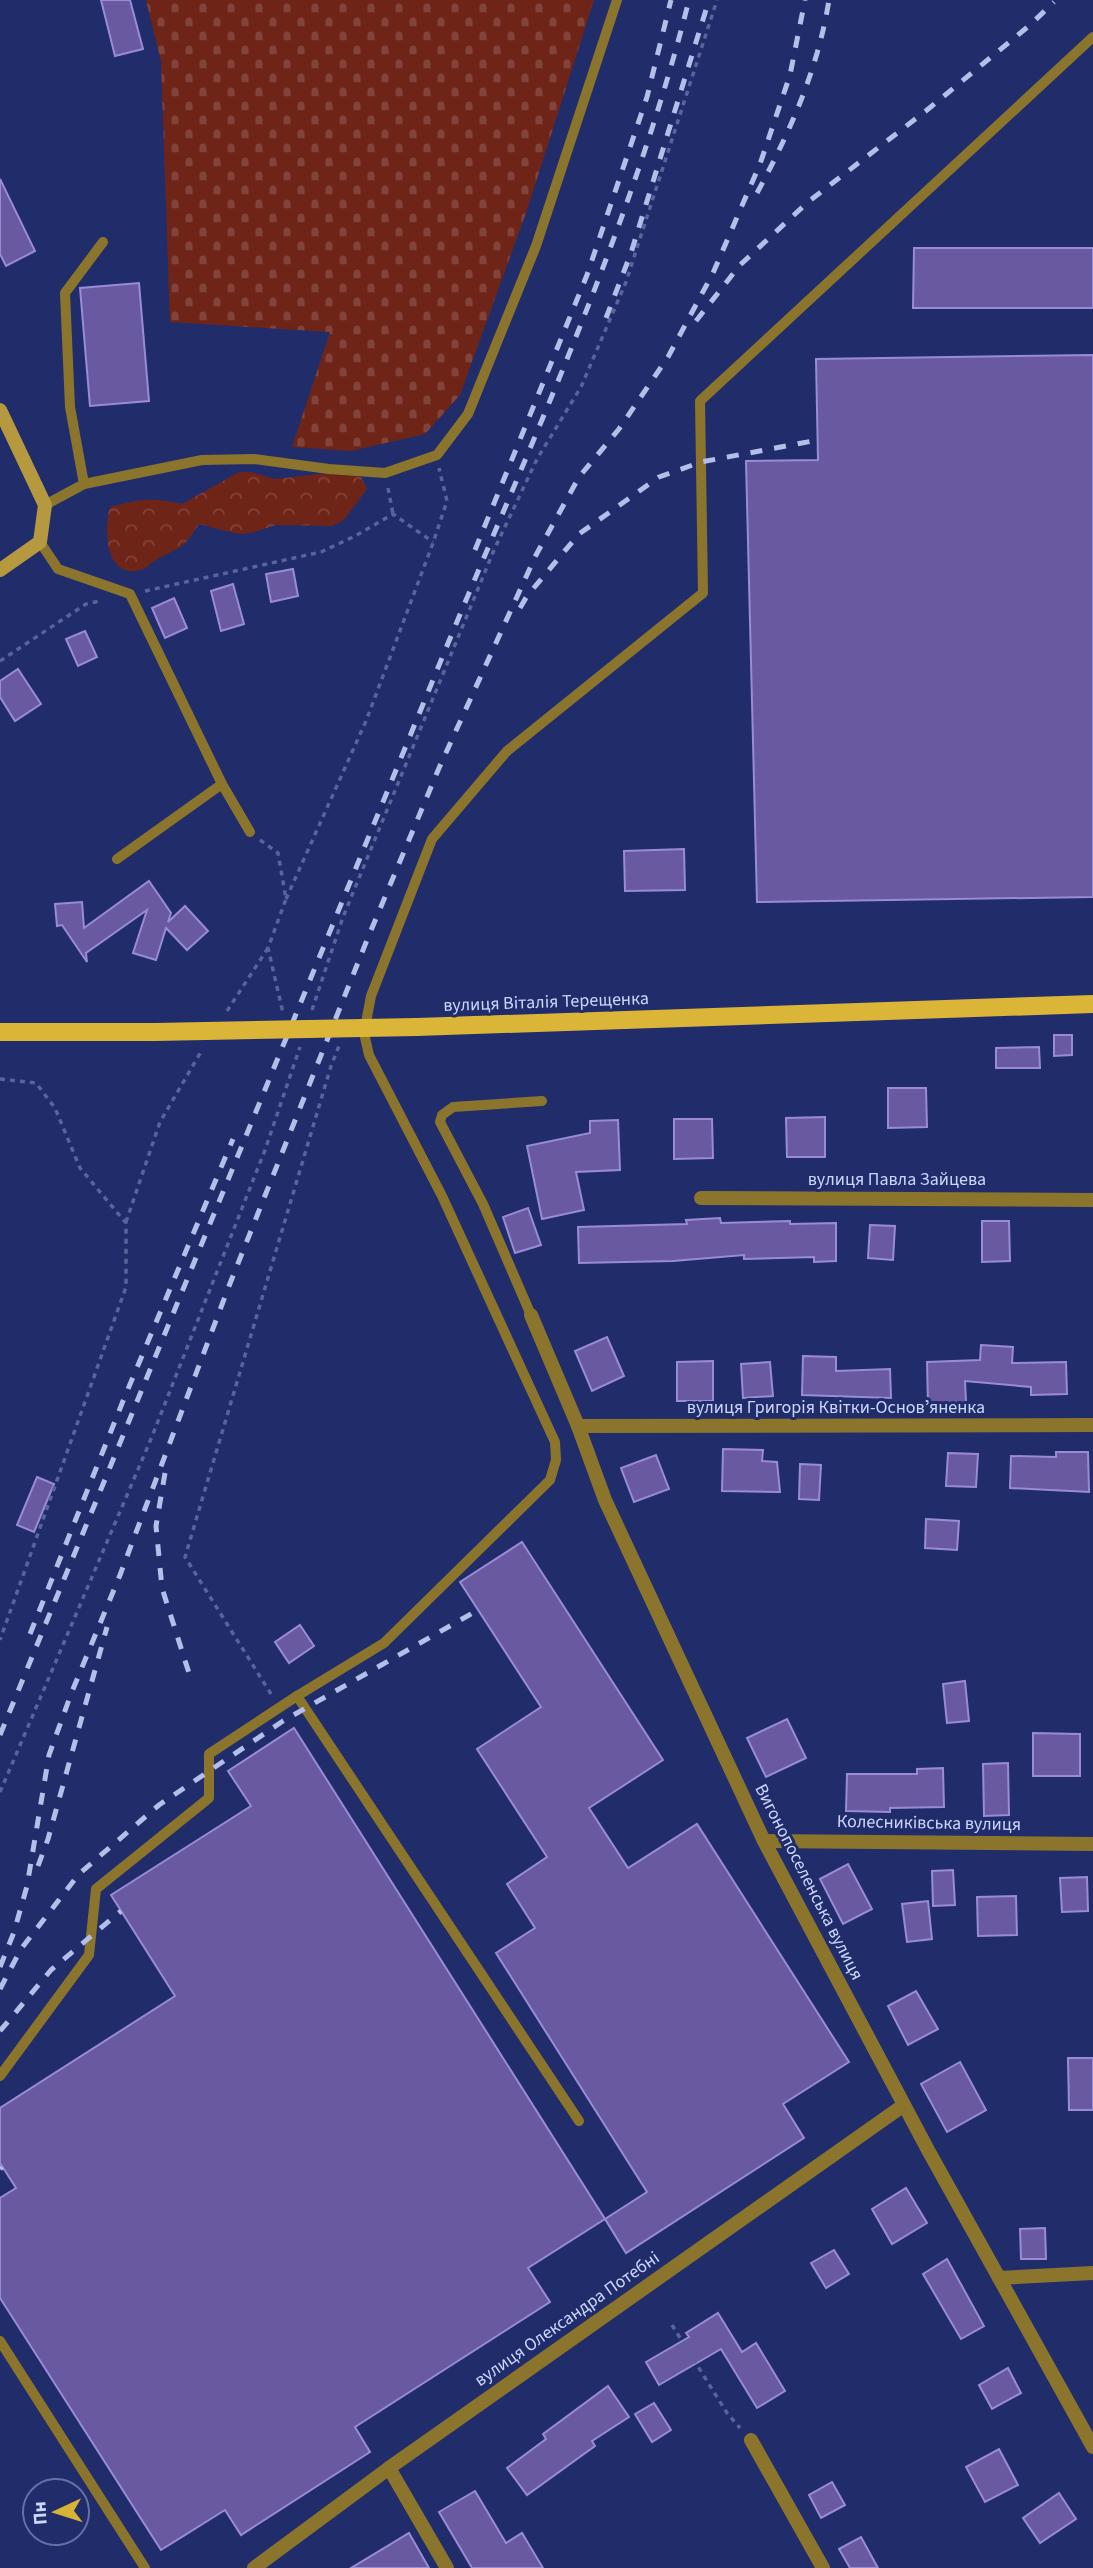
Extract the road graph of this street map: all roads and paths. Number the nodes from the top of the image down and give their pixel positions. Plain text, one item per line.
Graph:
1 (617, 0) edge
2 (718, 0) edge
3 (1093, 37) edge
4 (103, 242) dead end
5 (0, 410) edge
6 (437, 456) junction
7 (385, 473) junction
8 (84, 484) junction
9 (45, 505) junction
10 (393, 514) junction
11 (40, 542) junction
12 (433, 543) junction
13 (0, 570) edge
14 (130, 594) junction
15 (0, 661) edge
16 (222, 784) junction
17 (250, 832) joint
18 (117, 859) dead end
19 (286, 899) junction
20 (268, 948) junction
21 (1093, 1004) edge
22 (312, 1010) dead end
23 (226, 1014) dead end
24 (284, 1017) dead end
25 (0, 1032) edge
26 (303, 1036) dead end
27 (341, 1040) dead end
28 (205, 1046) dead end
29 (292, 1053) dead end
30 (295, 1063) junction
31 (0, 1079) edge
32 (542, 1101) dead end
33 (701, 1198) dead end
34 (1093, 1200) edge
35 (126, 1223) junction
36 (531, 1315) joint
37 (578, 1426) junction
38 (1093, 1426) edge
39 (0, 1640) edge
40 (297, 1696) junction
41 (280, 1707) junction
42 (0, 1792) edge
43 (764, 1841) junction
44 (1093, 1844) edge
45 (0, 2076) edge
46 (904, 2105) junction
47 (579, 2121) dead end
48 (1093, 2273) edge
49 (999, 2278) junction
50 (672, 2325) dead end
51 (0, 2340) edge
52 (751, 2440) joint
53 (1093, 2447) edge
54 (389, 2468) junction
55 (145, 2568) edge
56 (254, 2568) edge
57 (447, 2568) edge
58 (823, 2568) edge

1 - 6 lane
2 - 22 path
3 - 40 lane
4 - 8 lane
5 - 9 street
6 - 7 lane
6 - 12 path
7 - 8 lane
7 - 10 path
8 - 9 lane
9 - 11 street
10 - 12 path
10 - 14 path
11 - 13 street
11 - 14 lane
12 - 19 path
14 - 15 path
14 - 16 lane
16 - 17 lane
16 - 18 lane
17 - 19 path
19 - 20 path
20 - 23 path
20 - 24 path
21 - 25 main road, вулиця Віталія Терещенка, bridge
26 - 30 path
27 - 41 path
28 - 35 path
29 - 30 path
30 - 42 path
31 - 35 path
32 - 36 lane
33 - 34 street, вулиця Павла Зайцева
35 - 39 path
36 - 37 street, Вигонопоселенська вулиця
37 - 38 street, вулиця Григорія Квітки-Основʼяненка
37 - 43 street, Вигонопоселенська вулиця
40 - 41 lane
40 - 47 lane
41 - 45 lane
43 - 44 street, Колесниківська вулиця
43 - 46 street, Вигонопоселенська вулиця
46 - 49 street, Вигонопоселенська вулиця
46 - 54 street, вулиця Олександра Потебні
48 - 49 street
49 - 53 street, Вигонопоселенська вулиця
50 - 52 path
51 - 55 lane
52 - 58 street
54 - 56 street, вулиця Олександра Потебні
54 - 57 street

